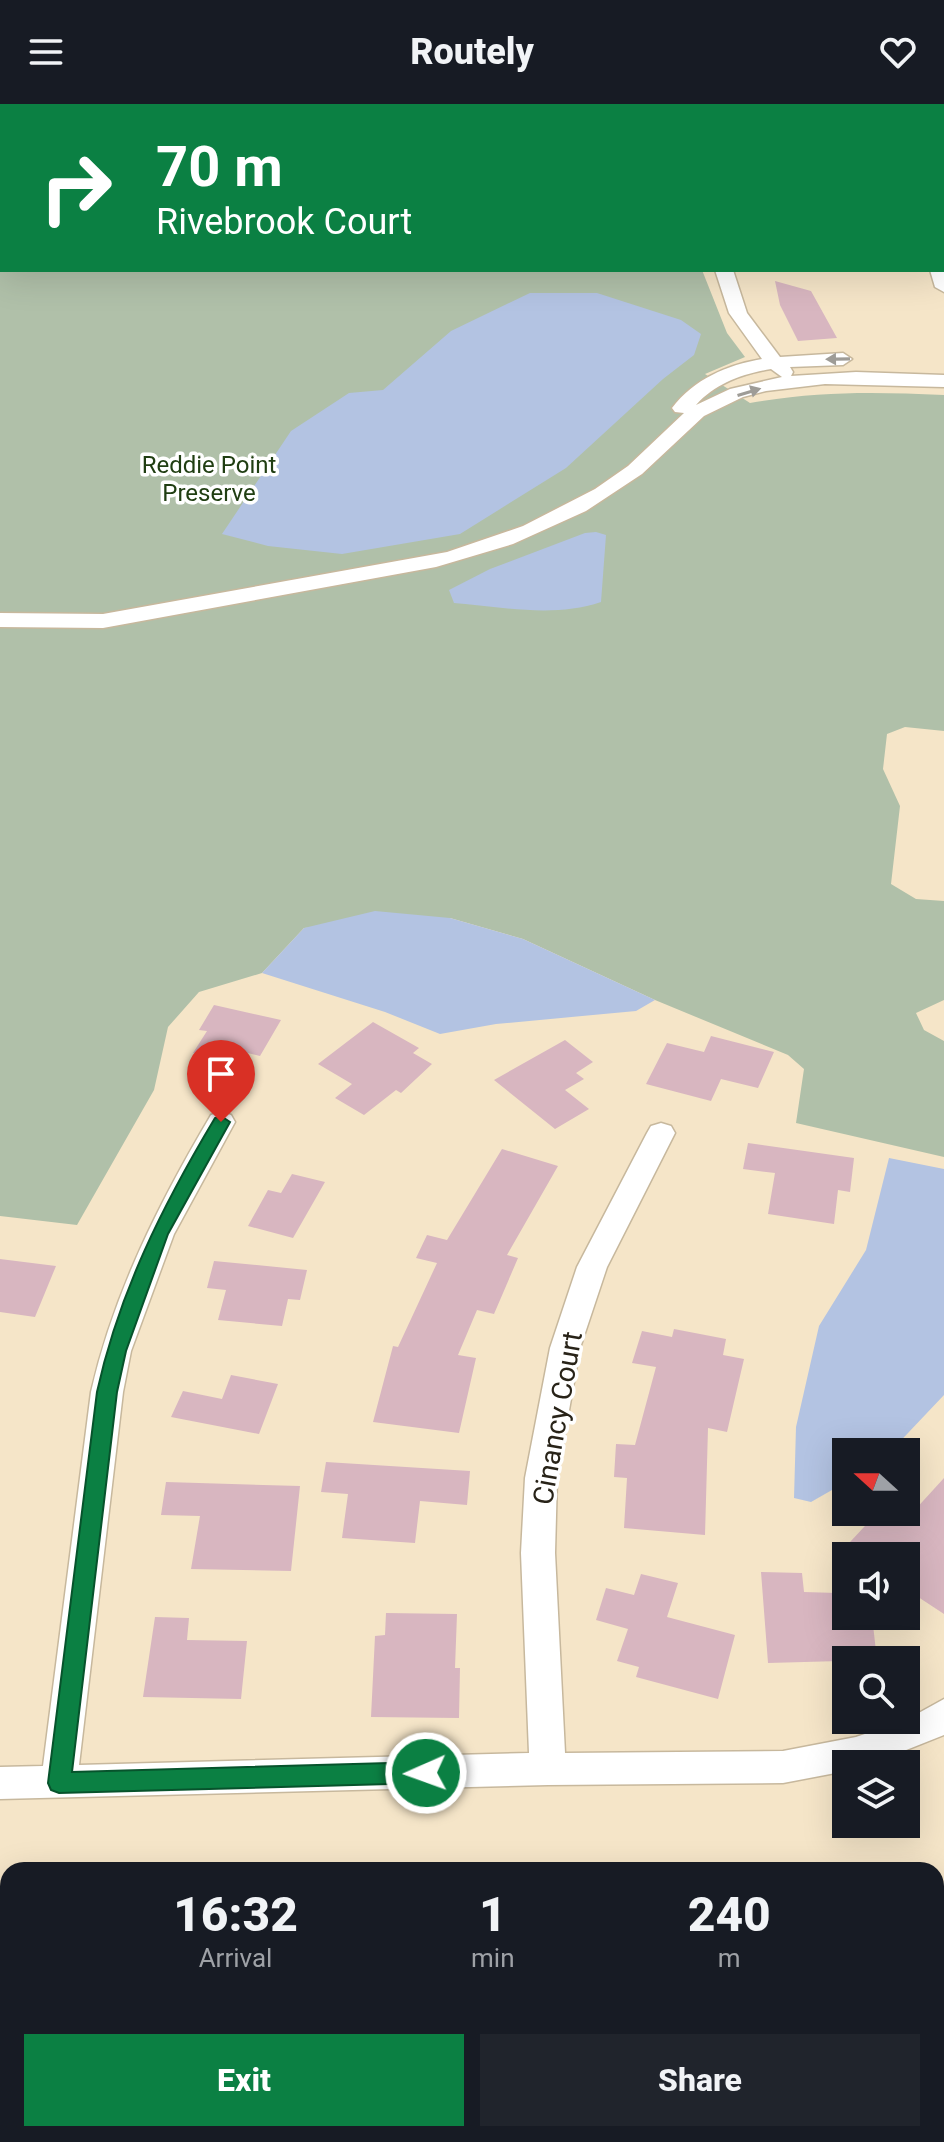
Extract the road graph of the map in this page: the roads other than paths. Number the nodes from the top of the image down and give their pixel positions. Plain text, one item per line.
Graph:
1 (724, 272) edge
2 (775, 362) junction
3 (944, 362) edge
4 (793, 381) junction
5 (944, 381) edge
6 (679, 424) junction
7 (0, 620) edge
8 (221, 1122) dead end
9 (661, 1133) dead end
10 (944, 1715) edge
11 (548, 1769) junction
12 (0, 1783) edge
13 (59, 1783) junction

1 - 2 street
3 -> 2 street
2 - 4 street
2 - 6 street
4 - 5 street
6 -> 4 street
6 - 7 street
8 - 13 street
9 - 11 street, Cinancy Court
10 - 11 street
11 - 13 street
12 - 13 street

